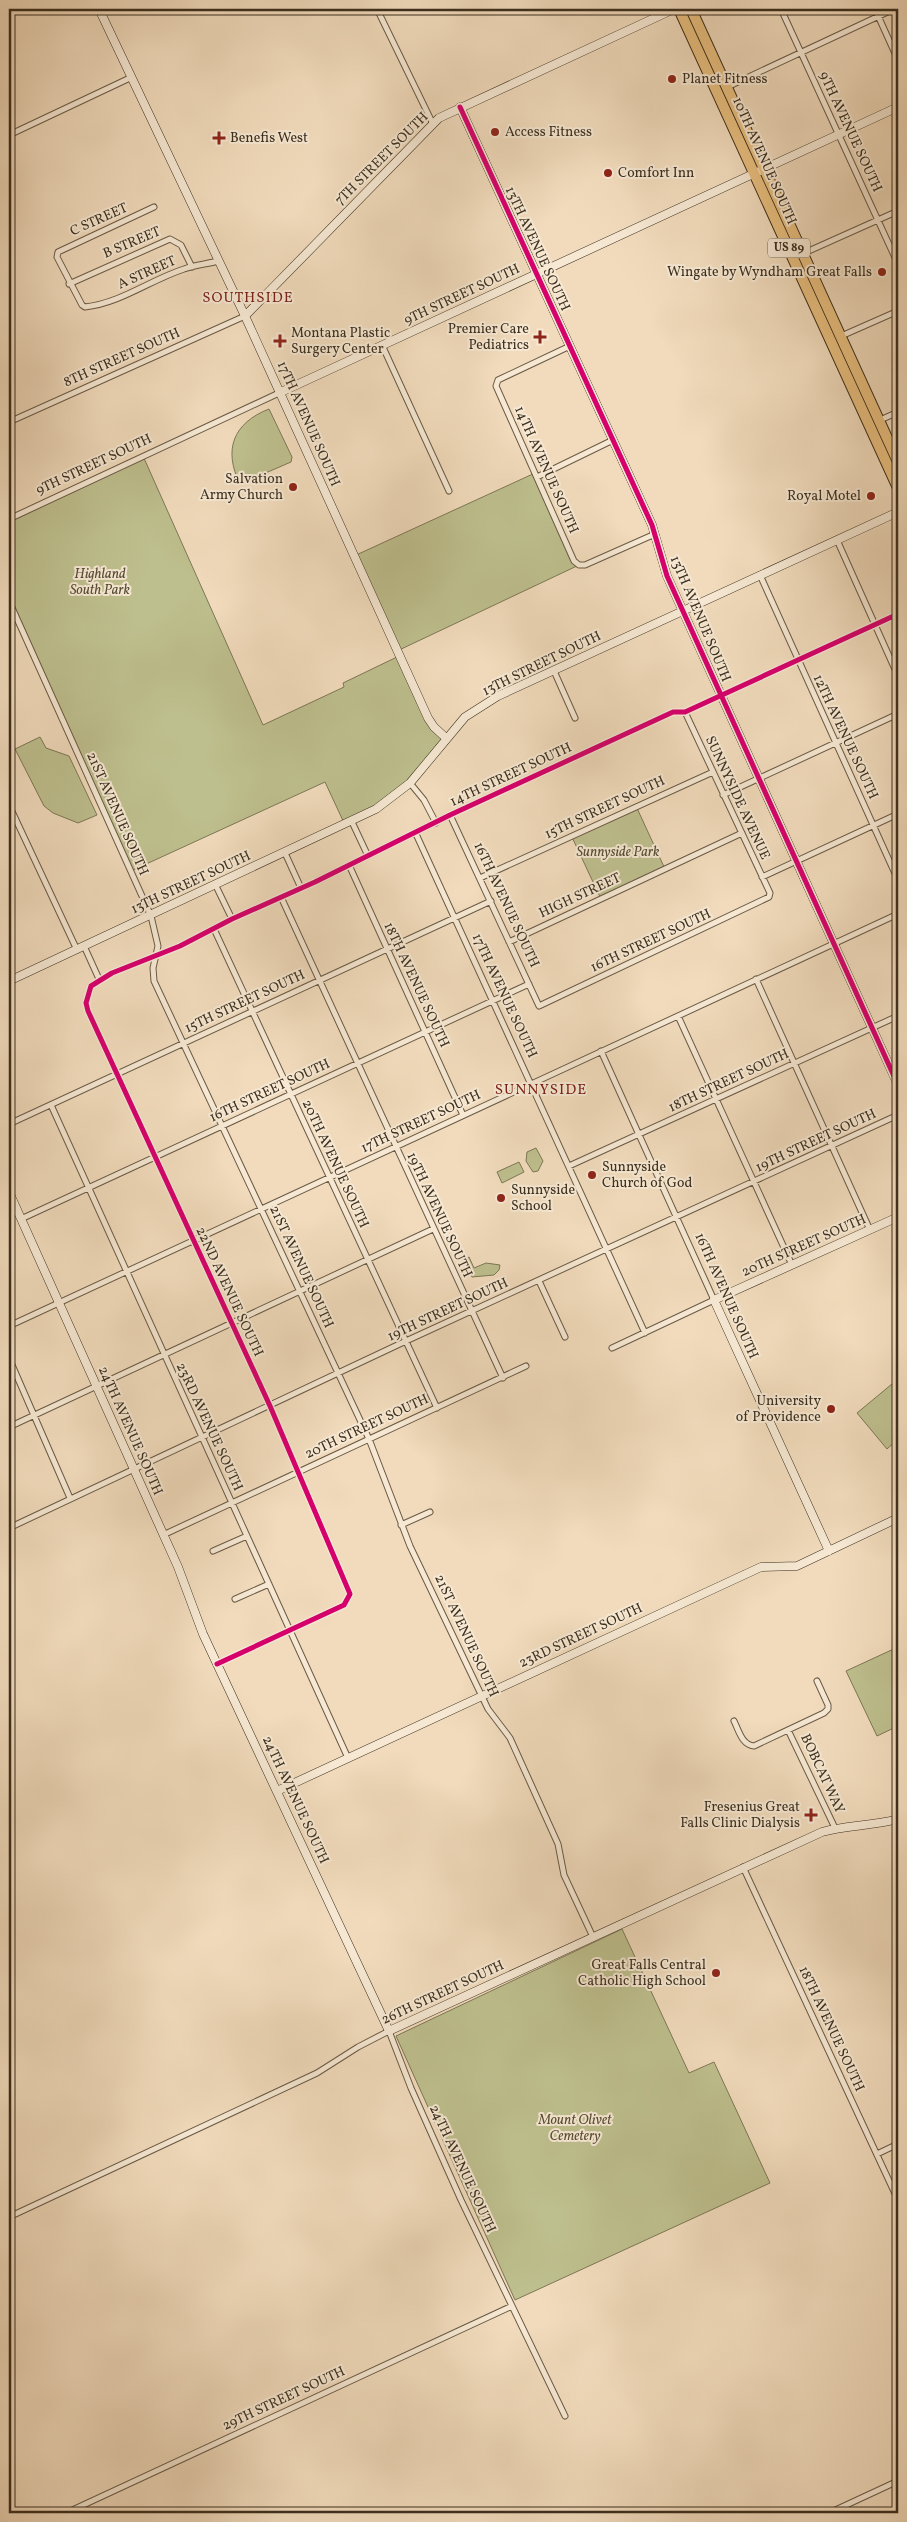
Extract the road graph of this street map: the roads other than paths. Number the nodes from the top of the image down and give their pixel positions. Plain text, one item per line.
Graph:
1 (99, 9) edge
2 (377, 9) edge
3 (674, 9) edge
4 (679, 9) edge
5 (691, 9) edge
6 (781, 9) edge
7 (875, 9) edge
8 (894, 9) edge
9 (878, 16) junction
10 (801, 52) junction
11 (898, 60) edge
12 (132, 77) junction
13 (722, 89) junction
14 (898, 107) edge
15 (460, 108) junction
16 (433, 124) junction
17 (9, 135) edge
18 (838, 135) junction
19 (760, 172) junction
20 (154, 207) dead end
21 (898, 211) edge
22 (878, 219) junction
23 (804, 254) junction
24 (793, 258) junction
25 (218, 261) junction
26 (898, 264) edge
27 (192, 267) junction
28 (536, 274) junction
29 (70, 284) junction
30 (898, 311) edge
31 (245, 316) junction
32 (842, 336) junction
33 (830, 341) junction
34 (382, 346) junction
35 (570, 346) junction
36 (280, 393) junction
37 (898, 412) edge
38 (9, 422) edge
39 (875, 423) junction
40 (614, 440) junction
41 (898, 462) edge
42 (537, 477) junction
43 (898, 488) edge
44 (449, 491) dead end
45 (898, 512) edge
46 (9, 519) edge
47 (655, 534) junction
48 (837, 540) junction
49 (760, 576) junction
50 (9, 601) edge
51 (683, 611) junction
52 (898, 614) edge
53 (875, 624) junction
54 (798, 659) junction
55 (554, 670) junction
56 (898, 676) edge
57 (721, 695) junction
58 (685, 712) junction
59 (898, 714) edge
60 (575, 718) dead end
61 (446, 738) junction
62 (836, 742) junction
63 (712, 772) junction
64 (759, 778) junction
65 (410, 783) junction
66 (723, 795) junction
67 (9, 805) edge
68 (898, 814) edge
69 (450, 815) junction
70 (16, 820) junction
71 (352, 822) junction
72 (9, 823) edge
73 (436, 823) junction
74 (874, 825) junction
75 (416, 834) junction
76 (742, 834) junction
77 (285, 853) junction
78 (368, 856) junction
79 (797, 861) junction
80 (349, 865) junction
81 (762, 877) junction
82 (480, 878) junction
83 (898, 880) edge
84 (216, 886) junction
85 (301, 888) junction
86 (770, 893) joint
87 (281, 897) junction
88 (490, 901) junction
89 (898, 914) edge
90 (151, 916) junction
91 (454, 918) junction
92 (232, 919) junction
93 (214, 929) junction
94 (509, 942) junction
95 (834, 944) junction
96 (80, 948) junction
97 (387, 948) junction
98 (156, 955) junction
99 (99, 979) junction
100 (320, 980) junction
101 (756, 980) junction
102 (9, 981) edge
103 (529, 984) junction
104 (493, 1001) junction
105 (539, 1006) joint
106 (252, 1011) junction
107 (678, 1016) junction
108 (898, 1016) edge
109 (872, 1027) junction
110 (426, 1032) junction
111 (183, 1043) junction
112 (601, 1051) junction
113 (357, 1062) junction
114 (794, 1064) junction
115 (118, 1074) junction
116 (531, 1083) junction
117 (898, 1085) edge
118 (290, 1093) junction
119 (716, 1099) junction
120 (51, 1105) junction
121 (463, 1114) junction
122 (898, 1116) edge
123 (9, 1124) edge
124 (223, 1125) junction
125 (639, 1134) junction
126 (396, 1146) junction
127 (832, 1146) junction
128 (155, 1157) junction
129 (569, 1166) junction
130 (328, 1177) junction
131 (754, 1182) junction
132 (88, 1188) junction
133 (9, 1192) edge
134 (262, 1209) junction
135 (677, 1217) junction
136 (898, 1217) edge
137 (21, 1218) junction
138 (433, 1229) junction
139 (870, 1230) junction
140 (193, 1240) junction
141 (607, 1250) junction
142 (367, 1259) junction
143 (792, 1265) junction
144 (126, 1271) junction
145 (539, 1281) junction
146 (301, 1291) junction
147 (714, 1300) junction
148 (59, 1302) junction
149 (472, 1311) junction
150 (232, 1323) junction
151 (9, 1326) edge
152 (645, 1333) junction
153 (564, 1337) dead end
154 (406, 1341) junction
155 (612, 1348) dead end
156 (164, 1355) junction
157 (9, 1358) edge
158 (526, 1366) dead end
159 (337, 1373) junction
160 (503, 1378) junction
161 (96, 1386) junction
162 (270, 1406) junction
163 (437, 1408) junction
164 (35, 1415) junction
165 (9, 1427) edge
166 (202, 1438) junction
167 (369, 1439) junction
168 (134, 1469) junction
169 (299, 1472) junction
170 (70, 1498) junction
171 (232, 1503) junction
172 (430, 1512) dead end
173 (898, 1518) edge
174 (401, 1525) junction
175 (9, 1527) edge
176 (163, 1535) junction
177 (247, 1536) junction
178 (213, 1551) dead end
179 (829, 1551) junction
180 (269, 1584) junction
181 (235, 1599) dead end
182 (290, 1630) junction
183 (217, 1664) junction
184 (817, 1681) dead end
185 (481, 1695) junction
186 (734, 1721) dead end
187 (788, 1730) junction
188 (348, 1758) junction
189 (276, 1791) junction
190 (898, 1819) edge
191 (835, 1828) junction
192 (744, 1867) junction
193 (594, 1937) junction
194 (389, 2031) junction
195 (898, 2144) edge
196 (877, 2154) junction
197 (898, 2200) edge
198 (9, 2217) edge
199 (512, 2306) junction
200 (564, 2416) dead end
201 (898, 2481) edge
202 (66, 2513) edge
203 (830, 2513) edge

1 - 12 street, 17TH AVENUE SOUTH
2 - 16 street
3 - 15 street, 7TH STREET SOUTH
4 - 13 highway, 10TH AVENUE SOUTH / US 89
5 - 13 highway, 10TH AVENUE SOUTH / US 89
6 - 10 street, 9TH AVENUE SOUTH
7 - 9 street
8 - 9 street
9 - 10 street
9 - 11 street
10 - 13 street
10 - 18 street, 9TH AVENUE SOUTH
12 - 17 street
12 - 25 street, 17TH AVENUE SOUTH
13 - 19 highway, 10TH AVENUE SOUTH / US 89
14 - 18 street, 9TH STREET SOUTH
15 - 16 street, 7TH STREET SOUTH
15 - 28 street, 13TH AVENUE SOUTH
16 - 31 street, 7TH STREET SOUTH
18 - 19 street, 9TH STREET SOUTH
18 - 22 street, 9TH AVENUE SOUTH
19 - 23 highway, 10TH AVENUE SOUTH / US 89
19 - 24 highway, 10TH AVENUE SOUTH / US 89
19 - 28 street, 9TH STREET SOUTH
20 - 29 street, C STREET
21 - 22 street
22 - 23 street
22 - 26 street, 9TH AVENUE SOUTH
23 - 24 street
23 - 32 highway, 10TH AVENUE SOUTH / US 89
24 - 33 highway, 10TH AVENUE SOUTH / US 89
25 - 27 street, A STREET
25 - 31 street, 17TH AVENUE SOUTH
27 - 29 street, A STREET
27 - 29 street, B STREET
28 - 34 street, 9TH STREET SOUTH
28 - 35 street, 13TH AVENUE SOUTH
30 - 32 street
31 - 36 street, 17TH AVENUE SOUTH
31 - 38 street, 8TH STREET SOUTH
32 - 33 street
32 - 39 highway, 10TH AVENUE SOUTH / US 89
33 - 39 highway, 10TH AVENUE SOUTH / US 89
34 - 36 street, 9TH STREET SOUTH
34 - 44 street
35 - 40 street, 13TH AVENUE SOUTH
35 - 42 street, 14TH AVENUE SOUTH
36 - 46 street, 9TH STREET SOUTH
36 - 61 street, 17TH AVENUE SOUTH
37 - 39 street
39 - 41 highway, 10TH AVENUE SOUTH / US 89
39 - 43 highway, 10TH AVENUE SOUTH / US 89
40 - 42 street
40 - 47 street, 13TH AVENUE SOUTH
42 - 47 street, 14TH AVENUE SOUTH
45 - 48 street, 13TH STREET SOUTH
47 - 51 street, 13TH AVENUE SOUTH
48 - 49 street, 13TH STREET SOUTH
48 - 53 street
49 - 51 street, 13TH STREET SOUTH
49 - 54 street, 12TH AVENUE SOUTH
50 - 90 street, 21ST AVENUE SOUTH
51 - 55 street, 13TH STREET SOUTH
51 - 57 street, 13TH AVENUE SOUTH
52 - 53 street, 14TH STREET SOUTH
53 - 54 street, 14TH STREET SOUTH
53 - 56 street
54 - 57 street, 14TH STREET SOUTH
54 - 62 street, 12TH AVENUE SOUTH
55 - 60 street
55 - 61 street, 13TH STREET SOUTH
57 - 58 street, 14TH STREET SOUTH
57 - 64 street, 13TH AVENUE SOUTH
58 - 63 street, SUNNYSIDE AVENUE
58 - 69 street, 14TH STREET SOUTH
59 - 62 street
61 - 65 street, 13TH STREET SOUTH
62 - 64 street
62 - 74 street, 12TH AVENUE SOUTH
63 - 66 street, SUNNYSIDE AVENUE
63 - 82 street, 15TH STREET SOUTH
64 - 66 street
64 - 79 street, 13TH AVENUE SOUTH
65 - 71 street, 13TH STREET SOUTH
65 - 73 street
66 - 76 street, SUNNYSIDE AVENUE
67 - 70 street
68 - 74 street
69 - 73 street, 14TH STREET SOUTH
69 - 82 street, 16TH AVENUE SOUTH
70 - 72 street
70 - 96 street
71 - 77 street, 13TH STREET SOUTH
71 - 78 street
73 - 75 street, 14TH STREET SOUTH
74 - 79 street
74 - 83 street, 12TH AVENUE SOUTH
75 - 78 street, 14TH STREET SOUTH
75 - 91 street, 17TH AVENUE SOUTH
76 - 81 street, SUNNYSIDE AVENUE
76 - 94 street, HIGH STREET
77 - 84 street, 13TH STREET SOUTH
77 - 85 street
78 - 80 street, 14TH STREET SOUTH
79 - 81 street
79 - 95 street, 13TH AVENUE SOUTH
80 - 85 street, 14TH STREET SOUTH
80 - 97 street, 18TH AVENUE SOUTH
81 - 86 street, SUNNYSIDE AVENUE
82 - 88 street, 16TH AVENUE SOUTH
84 - 90 street, 13TH STREET SOUTH
84 - 92 street
85 - 87 street, 14TH STREET SOUTH
86 - 105 street, 16TH STREET SOUTH
87 - 92 street, 14TH STREET SOUTH
87 - 100 street, 19TH AVENUE SOUTH
88 - 91 street, 15TH STREET SOUTH
88 - 94 street, 16TH AVENUE SOUTH
89 - 95 street, 17TH STREET SOUTH
90 - 96 street, 13TH STREET SOUTH
90 - 98 street, 21ST AVENUE SOUTH
91 - 97 street, 15TH STREET SOUTH
91 - 104 street, 17TH AVENUE SOUTH
92 - 93 street, 14TH STREET SOUTH
93 - 98 street, 14TH STREET SOUTH
93 - 106 street, 20TH AVENUE SOUTH
94 - 103 street, 16TH AVENUE SOUTH
95 - 101 street, 17TH STREET SOUTH
95 - 109 street, 13TH AVENUE SOUTH
96 - 99 street
96 - 102 street, 13TH STREET SOUTH
97 - 100 street, 15TH STREET SOUTH
97 - 110 street, 18TH AVENUE SOUTH
98 - 99 street, 14TH STREET SOUTH
98 - 111 street, 21ST AVENUE SOUTH
99 - 115 street, 22ND AVENUE SOUTH
100 - 106 street, 15TH STREET SOUTH
100 - 113 street, 19TH AVENUE SOUTH
101 - 107 street, 17TH STREET SOUTH
101 - 114 street
103 - 104 street, 16TH STREET SOUTH
103 - 105 street, 16TH AVENUE SOUTH
104 - 110 street, 16TH STREET SOUTH
104 - 116 street, 17TH AVENUE SOUTH
106 - 111 street, 15TH STREET SOUTH
106 - 118 street, 20TH AVENUE SOUTH
107 - 112 street, 17TH STREET SOUTH
107 - 119 street
108 - 109 street, 18TH STREET SOUTH
109 - 114 street, 18TH STREET SOUTH
109 - 117 street, 13TH AVENUE SOUTH
110 - 113 street, 16TH STREET SOUTH
110 - 121 street, 18TH AVENUE SOUTH
111 - 115 street, 15TH STREET SOUTH
111 - 124 street, 21ST AVENUE SOUTH
112 - 116 street, 17TH STREET SOUTH
112 - 125 street, 16TH AVENUE SOUTH
113 - 118 street, 16TH STREET SOUTH
113 - 126 street, 19TH AVENUE SOUTH
114 - 119 street, 18TH STREET SOUTH
114 - 127 street
115 - 120 street, 15TH STREET SOUTH
115 - 128 street, 22ND AVENUE SOUTH
116 - 121 street, 17TH STREET SOUTH
116 - 129 street, 17TH AVENUE SOUTH
118 - 124 street, 16TH STREET SOUTH
118 - 130 street, 20TH AVENUE SOUTH
119 - 125 street, 18TH STREET SOUTH
119 - 131 street
120 - 123 street, 15TH STREET SOUTH
120 - 132 street, 23RD AVENUE SOUTH
121 - 126 street, 17TH STREET SOUTH
122 - 127 street, 19TH STREET SOUTH
124 - 128 street, 16TH STREET SOUTH
124 - 134 street, 21ST AVENUE SOUTH
125 - 129 street, 18TH STREET SOUTH
125 - 135 street, 16TH AVENUE SOUTH
126 - 130 street, 17TH STREET SOUTH
126 - 138 street, 19TH AVENUE SOUTH
127 - 131 street, 19TH STREET SOUTH
127 - 139 street
128 - 132 street, 16TH STREET SOUTH
128 - 140 street, 22ND AVENUE SOUTH
129 - 141 street, 17TH AVENUE SOUTH
130 - 134 street, 17TH STREET SOUTH
130 - 142 street, 20TH AVENUE SOUTH
131 - 135 street, 19TH STREET SOUTH
131 - 143 street
132 - 137 street, 16TH STREET SOUTH
132 - 144 street, 23RD AVENUE SOUTH
133 - 137 street, 24TH AVENUE SOUTH
134 - 140 street, 17TH STREET SOUTH
134 - 146 street, 21ST AVENUE SOUTH
135 - 141 street, 19TH STREET SOUTH
135 - 147 street, 16TH AVENUE SOUTH
136 - 139 street, 20TH STREET SOUTH
137 - 148 street, 24TH AVENUE SOUTH
138 - 142 street
138 - 149 street, 19TH AVENUE SOUTH
139 - 143 street, 20TH STREET SOUTH
140 - 144 street, 17TH STREET SOUTH
140 - 150 street, 22ND AVENUE SOUTH
141 - 145 street, 19TH STREET SOUTH
141 - 152 street, 17TH AVENUE SOUTH
142 - 146 street
142 - 154 street, 20TH AVENUE SOUTH
143 - 147 street, 20TH STREET SOUTH
144 - 148 street, 17TH STREET SOUTH
144 - 156 street, 23RD AVENUE SOUTH
145 - 149 street, 19TH STREET SOUTH
145 - 153 street
146 - 150 street
146 - 159 street, 21ST AVENUE SOUTH
147 - 152 street, 20TH STREET SOUTH
147 - 179 street, 16TH AVENUE SOUTH
148 - 151 street, 17TH STREET SOUTH
148 - 161 street, 24TH AVENUE SOUTH
149 - 154 street, 19TH STREET SOUTH
149 - 160 street, 19TH AVENUE SOUTH
150 - 156 street
150 - 162 street, 22ND AVENUE SOUTH
152 - 155 street, 20TH STREET SOUTH
154 - 159 street, 19TH STREET SOUTH
154 - 163 street, 20TH AVENUE SOUTH
156 - 161 street
156 - 166 street, 23RD AVENUE SOUTH
157 - 164 street
158 - 160 street, 20TH STREET SOUTH
159 - 162 street, 19TH STREET SOUTH
159 - 167 street, 21ST AVENUE SOUTH
160 - 163 street, 20TH STREET SOUTH
161 - 164 street
161 - 168 street, 24TH AVENUE SOUTH
162 - 166 street, 19TH STREET SOUTH
162 - 169 street, 22ND AVENUE SOUTH
163 - 167 street, 20TH STREET SOUTH
164 - 165 street
164 - 170 street
166 - 168 street, 19TH STREET SOUTH
166 - 171 street, 23RD AVENUE SOUTH
167 - 169 street, 20TH STREET SOUTH
167 - 174 street, 21ST AVENUE SOUTH
168 - 170 street, 19TH STREET SOUTH
168 - 176 street, 24TH AVENUE SOUTH
169 - 171 street, 20TH STREET SOUTH
169 - 182 street, 22ND AVENUE SOUTH
170 - 175 street, 19TH STREET SOUTH
171 - 176 street, 20TH STREET SOUTH
171 - 177 street, 23RD AVENUE SOUTH
172 - 174 street
173 - 179 street, 23RD STREET SOUTH
174 - 185 street, 21ST AVENUE SOUTH
176 - 183 street, 24TH AVENUE SOUTH
177 - 178 street
177 - 180 street, 23RD AVENUE SOUTH
179 - 185 street, 23RD STREET SOUTH
180 - 181 street
180 - 182 street, 23RD AVENUE SOUTH
182 - 183 street
182 - 188 street, 23RD AVENUE SOUTH
183 - 189 street, 24TH AVENUE SOUTH
184 - 187 street
185 - 188 street, 23RD STREET SOUTH
185 - 193 street, 21ST AVENUE SOUTH
186 - 187 street
187 - 191 street, BOBCAT WAY
188 - 189 street, 23RD STREET SOUTH
189 - 194 street, 24TH AVENUE SOUTH
190 - 191 street, 26TH STREET SOUTH
191 - 192 street, 26TH STREET SOUTH
192 - 193 street, 26TH STREET SOUTH
192 - 196 street, 18TH AVENUE SOUTH
193 - 194 street, 26TH STREET SOUTH
194 - 198 street, 26TH STREET SOUTH
194 - 199 street, 24TH AVENUE SOUTH
195 - 196 street
196 - 197 street, 18TH AVENUE SOUTH
199 - 200 street, 24TH AVENUE SOUTH
199 - 202 street, 29TH STREET SOUTH
201 - 203 street

